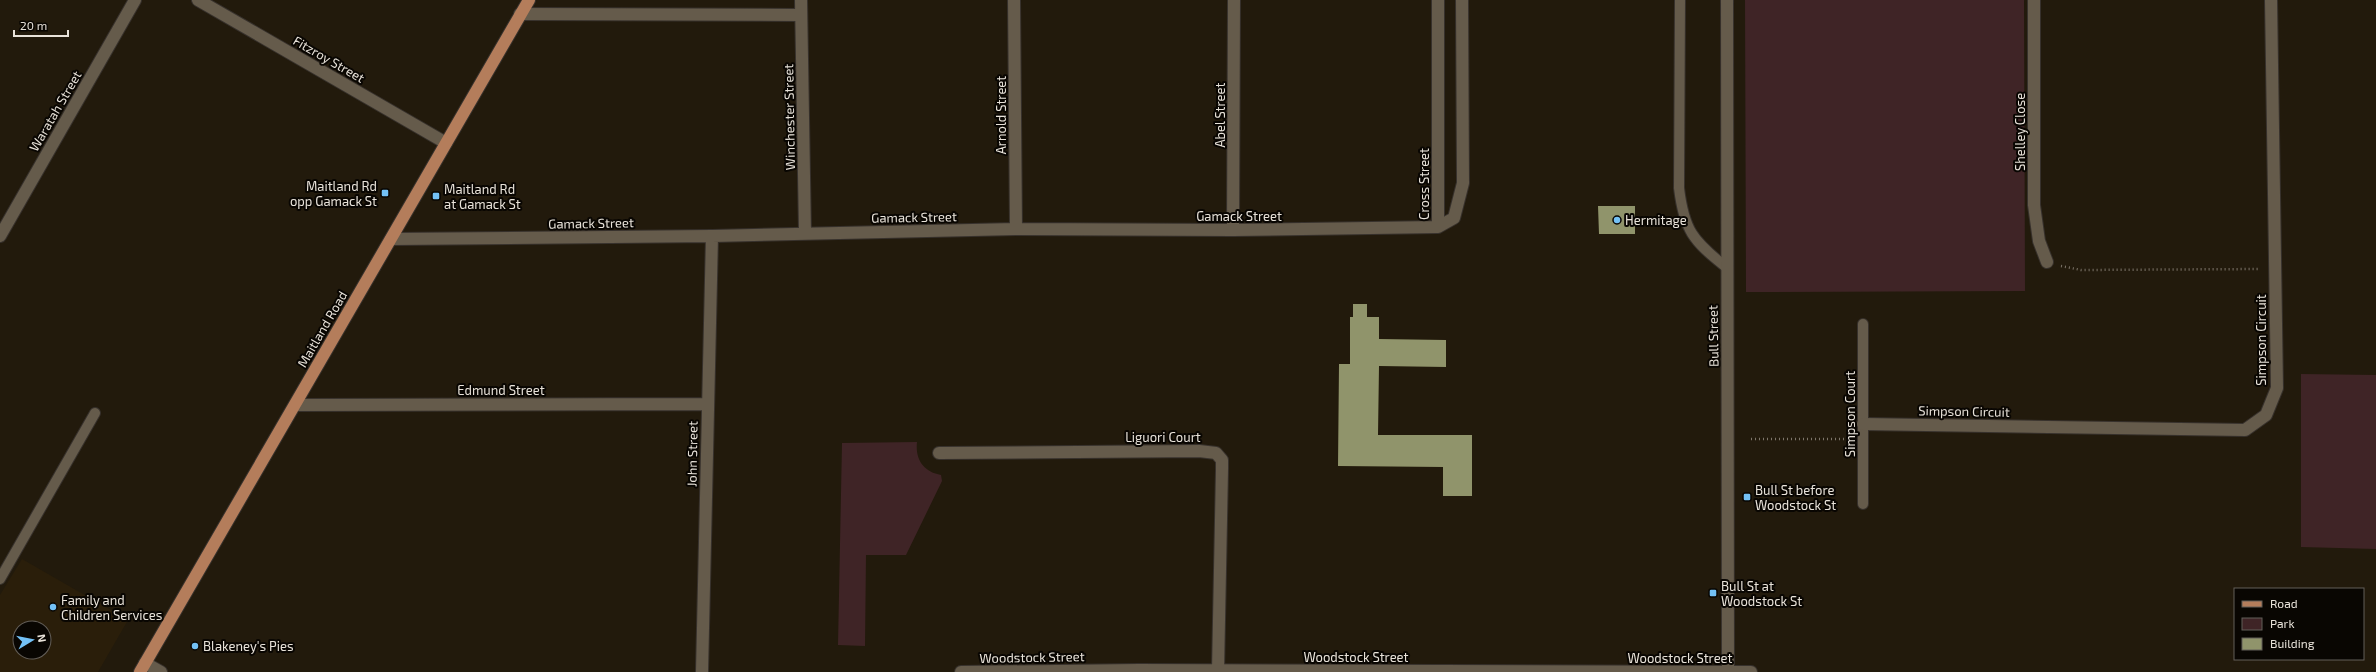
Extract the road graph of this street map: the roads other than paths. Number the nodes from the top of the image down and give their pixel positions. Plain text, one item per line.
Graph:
1 (135, 0) edge
2 (198, 0) edge
3 (529, 0) edge
4 (801, 0) edge
5 (1014, 0) edge
6 (1234, 0) edge
7 (1438, 0) edge
8 (1462, 0) edge
9 (1680, 0) edge
10 (1727, 0) edge
11 (2034, 0) edge
12 (2271, 0) edge
13 (520, 14) junction
14 (801, 15) junction
15 (446, 143) junction
16 (1438, 227) junction
17 (1016, 229) junction
18 (1233, 230) junction
19 (805, 233) junction
20 (0, 236) edge
21 (712, 236) junction
22 (391, 238) junction
23 (2047, 262) road end
24 (1726, 267) junction
25 (1863, 324) dead end
26 (708, 404) junction
27 (294, 406) junction
28 (94, 413) dead end
29 (1863, 424) junction
30 (939, 452) dead end
31 (1863, 504) dead end
32 (0, 579) edge
33 (142, 668) edge
34 (1139, 671) edge
35 (1218, 671) edge
36 (161, 672) edge
37 (702, 672) edge
38 (962, 672) edge
39 (1728, 672) edge
40 (1751, 672) edge

1 - 20 street, Waratah Street
2 - 15 street, Fitzroy Street
3 - 13 main road, Maitland Road
4 - 14 street, Winchester Street
5 - 17 street, Arnold Street
6 - 18 street, Abel Street
7 - 16 street, Cross Street
8 - 16 street, Cross Street
9 - 24 lane
10 - 24 street, Bull Street
11 - 23 street, Shelley Close
12 - 29 street, Simpson Circuit
13 - 14 street
13 - 15 main road, Maitland Road
14 - 19 street, Winchester Street
15 - 22 main road, Maitland Road
16 - 18 street, Gamack Street
17 - 18 street, Gamack Street
17 - 19 street, Gamack Street
19 - 21 street, Gamack Street
21 - 22 street, Gamack Street
21 - 26 street, John Street
22 - 27 main road, Maitland Road
24 - 39 street, Bull Street
25 - 29 lane, Simpson Court
26 - 27 street, Edmund Street
26 - 37 street, John Street
27 - 33 main road, Maitland Road
28 - 32 lane
29 - 31 lane, Simpson Court
30 - 35 street, Liguori Court
33 - 36 street
34 - 35 street, Woodstock Street
34 - 38 street, Woodstock Street
35 - 39 street, Woodstock Street
39 - 40 street, Woodstock Street

